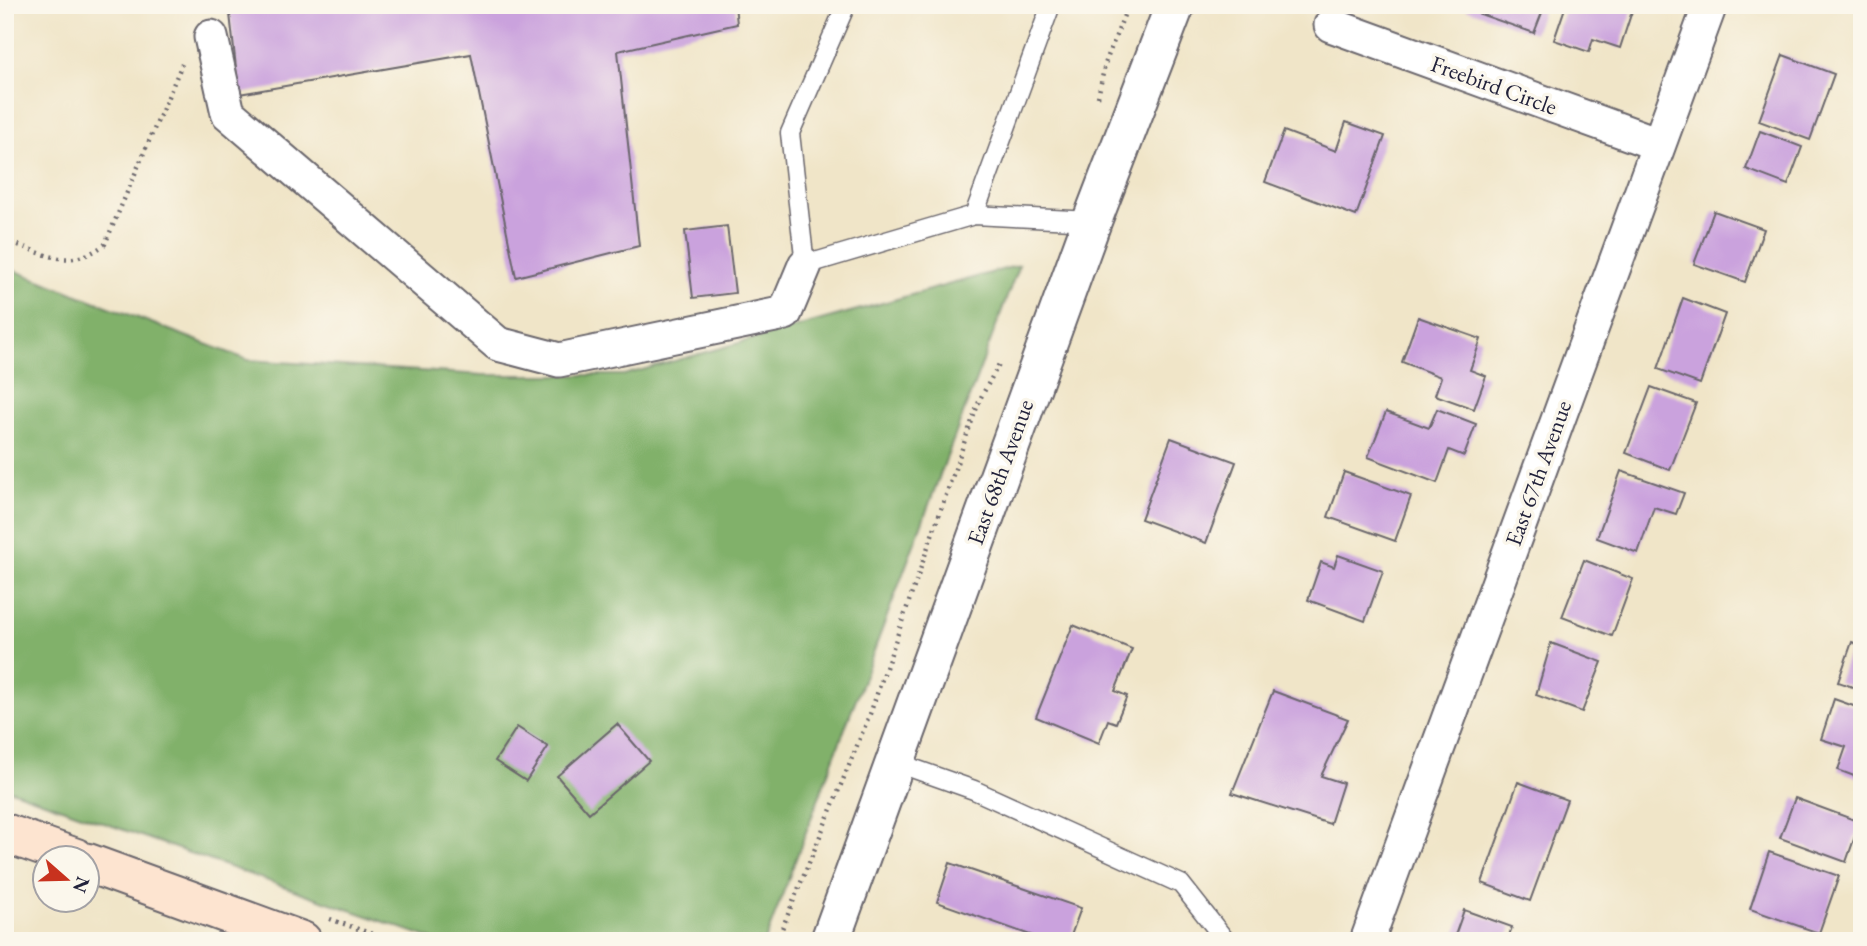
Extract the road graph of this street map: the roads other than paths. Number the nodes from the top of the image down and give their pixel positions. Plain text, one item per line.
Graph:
1 (846, 5) edge
2 (1051, 5) edge
3 (1175, 5) edge
4 (1710, 5) edge
5 (1331, 25) dead end
6 (211, 37) dead end
7 (1658, 144) junction
8 (974, 215) junction
9 (1091, 221) junction
10 (805, 265) junction
11 (895, 762) junction
12 (5, 833) edge
13 (35, 844) edge
14 (102, 868) edge
15 (302, 941) edge
16 (830, 941) edge
17 (1226, 941) edge
18 (1367, 941) edge

1 - 10 lane
2 - 8 lane
3 - 9 street, East 68th Avenue
4 - 7 street, East 67th Avenue
5 - 7 street, Freebird Circle
6 - 10 street
7 - 18 street, East 67th Avenue
8 - 9 lane
8 - 10 lane
9 - 11 street, East 68th Avenue
11 - 16 street, East 68th Avenue
11 - 17 lane
12 - 13 main road
14 - 15 main road

